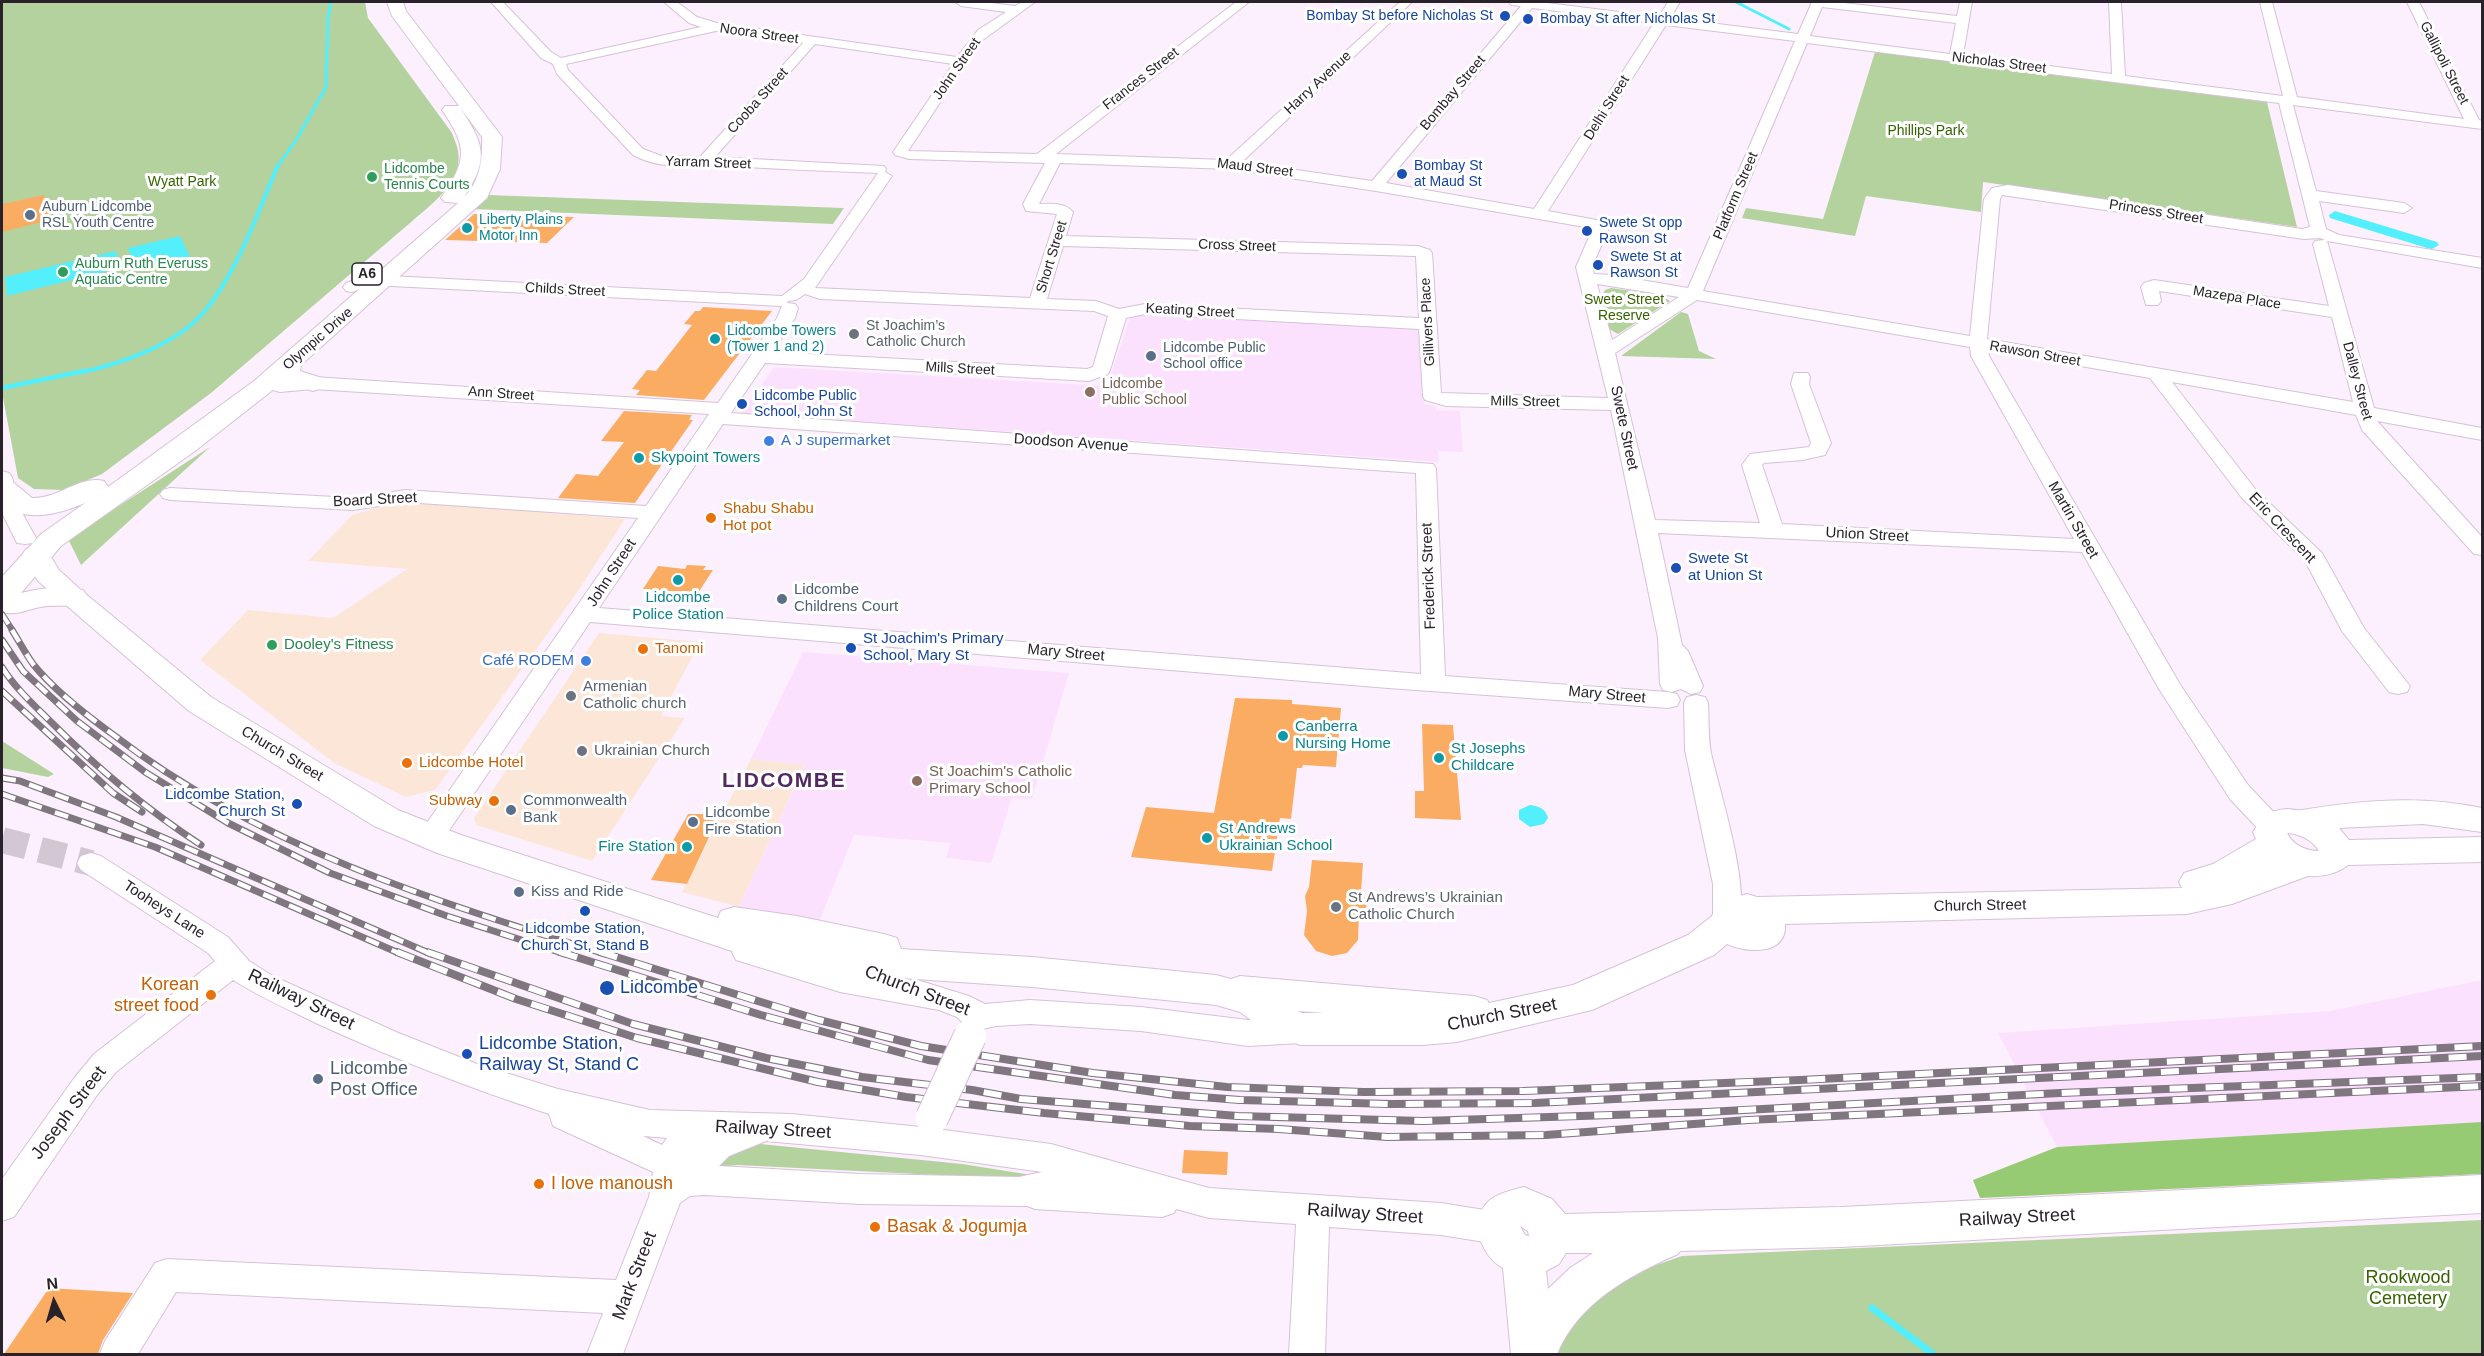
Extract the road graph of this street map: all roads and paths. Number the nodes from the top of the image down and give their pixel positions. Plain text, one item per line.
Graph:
1 (375, 2) edge
2 (395, 2) edge
3 (497, 2) edge
4 (670, 2) edge
5 (961, 2) edge
6 (1029, 2) edge
7 (1243, 2) edge
8 (1406, 2) edge
9 (1515, 2) edge
10 (1530, 2) edge
11 (1674, 2) edge
12 (1817, 2) edge
13 (1966, 2) edge
14 (2115, 2) edge
15 (2266, 2) edge
16 (2413, 2) edge
17 (1017, 10) junction
18 (1962, 20) junction
19 (1662, 21) junction
20 (716, 27) junction
21 (1803, 39) junction
22 (811, 41) junction
23 (1956, 58) junction
24 (559, 62) junction
25 (961, 62) junction
26 (2119, 79) junction
27 (2288, 100) junction
28 (2478, 124) edge
29 (905, 154) junction
30 (1048, 158) junction
31 (704, 161) junction
32 (1230, 165) junction
33 (882, 172) junction
34 (1376, 186) junction
35 (2008, 189) joint
36 (2309, 195) junction
37 (2404, 208) dead end
38 (1539, 213) junction
39 (1596, 224) joint
40 (2320, 237) junction
41 (1056, 241) junction
42 (1418, 251) joint
43 (2482, 263) edge
44 (1586, 279) junction
45 (384, 281) junction
46 (352, 286) junction
47 (1693, 295) junction
48 (797, 297) junction
49 (2152, 301) dead end
50 (1037, 303) junction
51 (1118, 314) junction
52 (2339, 314) junction
53 (1428, 324) junction
54 (1978, 343) junction
55 (1606, 351) junction
56 (759, 357) junction
57 (285, 375) junction
58 (2158, 376) junction
59 (1801, 377) dead end
60 (313, 383) joint
61 (1432, 396) joint
62 (1619, 404) junction
63 (2364, 412) junction
64 (719, 413) junction
65 (2482, 434) edge
66 (1426, 468) joint
67 (3, 483) edge
68 (94, 487) junction
69 (170, 494) dead end
70 (652, 513) junction
71 (1645, 526) junction
72 (1773, 530) junction
73 (2088, 546) junction
74 (31, 547) junction
75 (2482, 549) edge
76 (2, 561) edge
77 (72, 597) junction
78 (5, 600) edge
79 (585, 614) junction
80 (1432, 683) junction
81 (2398, 686) dead end
82 (1678, 694) junction
83 (2476, 818) edge
84 (2306, 824) junction
85 (2274, 836) junction
86 (431, 837) junction
87 (2482, 850) edge
88 (2322, 858) junction
89 (91, 863) tunnel mouth
90 (2087, 903) junction
91 (654, 912) junction
92 (690, 917) junction
93 (1747, 922) junction
94 (850, 961) junction
95 (233, 963) junction
96 (1032, 972) junction
97 (1216, 990) junction
98 (927, 996) junction
99 (1476, 1011) junction
100 (1517, 1012) junction
101 (1273, 1015) junction
102 (1141, 1019) junction
103 (974, 1027) junction
104 (1307, 1030) junction
105 (471, 1074) junction
106 (714, 1126) junction
107 (790, 1128) junction
108 (926, 1130) junction
109 (1078, 1167) junction
110 (679, 1182) junction
111 (996, 1192) junction
112 (2482, 1194) edge
113 (2, 1206) edge
114 (1232, 1206) junction
115 (1312, 1210) junction
116 (1704, 1232) junction
117 (1524, 1239) junction
118 (627, 1297) junction
119 (118, 1354) edge
120 (605, 1354) edge
121 (1307, 1354) edge
122 (1534, 1354) edge

1 - 46 highway, Olympic Drive / A6
2 - 45 highway, Olympic Drive / A6
3 - 24 street, Yarram Street
4 - 20 street
5 - 17 street
6 - 17 street, John Street
7 - 30 street, Frances Street
8 - 32 street, Harry Avenue
9 - 10 street, Nicholas Street
10 - 19 street, Nicholas Street
10 - 34 street, Bombay Street
11 - 19 street, Delhi Street
12 - 18 street
12 - 21 street, Platform Street
13 - 18 street
14 - 26 street
15 - 27 street, Dalley Street
16 - 28 street, Gallipoli Street
17 - 25 street, John Street
18 - 23 street
19 - 21 street, Nicholas Street
19 - 38 street, Delhi Street
20 - 22 street, Noora Street
20 - 24 street, Noora Street
21 - 23 street, Nicholas Street
21 - 47 street, Platform Street
22 - 25 street, Noora Street
22 - 31 street, Cooba Street
23 - 26 street, Nicholas Street
24 - 31 street, Yarram Street
25 - 29 street, John Street
26 - 27 street, Nicholas Street
27 - 28 street, Nicholas Street
27 - 36 street, Dalley Street
29 - 30 street, Maud Street
29 - 33 street, John Street
30 - 32 street, Maud Street
30 - 41 street, Short Street
31 - 33 street, Yarram Street
32 - 34 street, Maud Street
33 - 48 street, John Street
34 - 38 street, Maud Street
35 - 40 street, Princess Street
35 - 54 street, Martin Street
36 - 37 street
36 - 40 street, Dalley Street
38 - 39 street, Maud Street
39 - 44 street, Swete Street
40 - 43 street, Princess Street
40 - 52 street, Dalley Street
41 - 42 street, Cross Street
41 - 50 street, Short Street
42 - 53 street, Gillivers Place
44 - 47 street, Rawson Street
44 - 55 street, Swete Street
45 - 46 street, Childs Street
45 - 48 street, Childs Street
45 - 57 highway, Olympic Drive / A6
46 - 68 highway, Olympic Drive / A6
47 - 54 street, Rawson Street
47 - 55 street
48 - 50 street, Keating Street
48 - 56 street, John Street
49 - 52 street, Mazepa Place
50 - 51 street, Keating Street
51 - 53 street, Keating Street
51 - 56 street, Mills Street
52 - 63 street, Dalley Street
53 - 61 street, Gillivers Place
54 - 58 street, Rawson Street
54 - 73 street, Martin Street
55 - 62 street, Swete Street
56 - 64 street, John Street
57 - 60 highway
57 - 74 highway, Olympic Drive / A6
58 - 63 street, Rawson Street
58 - 81 street, Eric Crescent
59 - 72 street
60 - 64 street, Ann Street
61 - 62 street, Mills Street
62 - 71 street, Swete Street
63 - 65 street, Rawson Street
63 - 75 street, Dalley Street
64 - 66 street, Doodson Avenue
64 - 70 street, John Street
66 - 80 street, Frederick Street
67 - 68 highway
67 - 74 street, Church Street
68 - 74 highway, Olympic Drive / A6
69 - 70 street, Board Street
70 - 79 street, John Street
71 - 72 street, Union Street
71 - 82 street, Swete Street
72 - 73 street, Union Street
73 - 85 street, Martin Street
74 - 76 highway, Olympic Drive / A6
74 - 77 main road, Church Street
74 - 78 highway, Olympic Drive / A6
77 - 78 highway
77 - 86 main road, Church Street
79 - 80 street, Mary Street
79 - 86 street, John Street
80 - 82 street, Mary Street
82 - 93 street, Swete Street
83 - 84 main road
84 - 85 main road
84 - 88 main road
85 - 88 main road
85 - 90 main road, Church Street
86 - 91 main road, Church Street
87 - 88 main road, Church Street
88 - 90 main road, Church Street
89 - 95 street, Tooheys Lane
90 - 93 main road, Church Street
91 - 92 main road
91 - 94 main road
91 - 98 street
92 - 94 main road
92 - 96 main road
93 - 100 main road, Church Street
94 - 96 main road, Church Street
94 - 98 street, Church Street
95 - 105 street, Railway Street
95 - 113 street, Joseph Street
96 - 97 main road, Church Street
97 - 99 main road
97 - 101 main road, Church Street
98 - 103 street, Church Street
99 - 100 main road
99 - 101 main road
100 - 104 main road, Church Street
101 - 102 street
101 - 104 main road, Church Street
102 - 103 street, Church Street
102 - 104 street, Church Street
103 - 108 street, bridge
105 - 106 street, Railway Street
105 - 110 street, Railway Street
106 - 107 street, Railway Street
106 - 110 street, Mark Street
107 - 108 street, Railway Street
107 - 110 street
108 - 109 street, Railway Street
109 - 111 street, Railway Street
109 - 114 street, Railway Street
110 - 111 street, Railway Street
110 - 118 street, Mark Street
111 - 114 street, Railway Street
112 - 116 main road, Railway Street
114 - 115 street, Railway Street
115 - 117 street, Railway Street
115 - 121 street
116 - 117 main road, Railway Street
116 - 122 main road
117 - 122 main road
118 - 119 street
118 - 120 street, Mark Street

